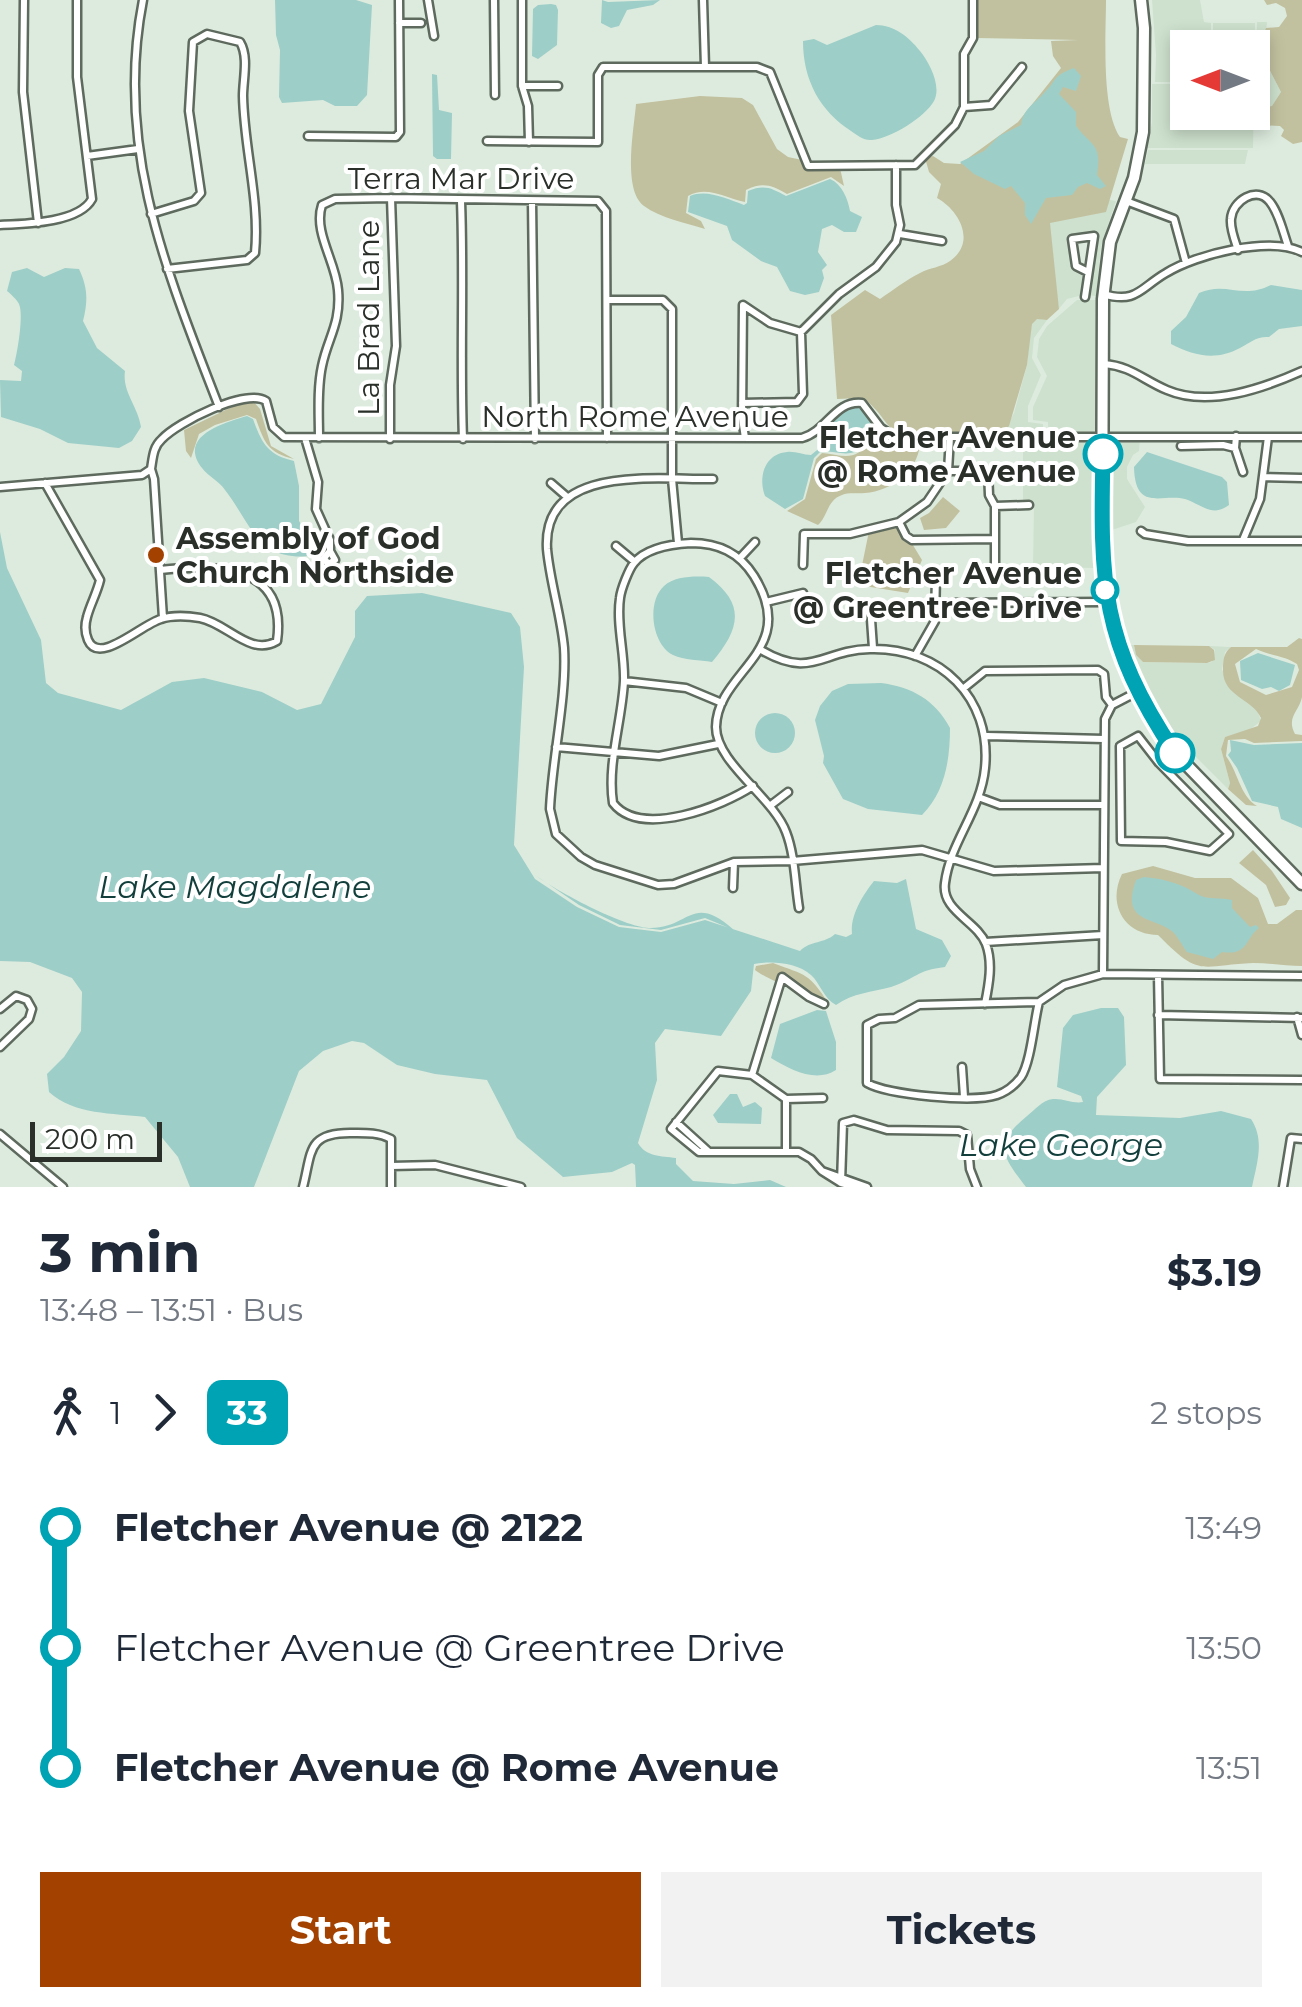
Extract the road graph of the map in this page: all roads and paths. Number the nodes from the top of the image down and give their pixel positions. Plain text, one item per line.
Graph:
1 (24, 0) edge
2 (77, 0) edge
3 (144, 0) edge
4 (399, 0) edge
5 (428, 0) edge
6 (494, 0) edge
7 (522, 0) edge
8 (703, 0) edge
9 (973, 0) edge
10 (1140, 0) edge
11 (399, 23) junction
12 (421, 23) dead end
13 (434, 36) dead end
14 (706, 67) junction
15 (1022, 67) dead end
16 (522, 86) junction
17 (558, 86) dead end
18 (495, 95) dead end
19 (964, 106) junction
20 (308, 136) dead end
21 (487, 141) dead end
22 (529, 142) junction
23 (138, 150) junction
24 (87, 156) junction
25 (896, 166) junction
26 (391, 198) junction
27 (461, 200) junction
28 (532, 200) junction
29 (1126, 200) junction
30 (151, 214) junction
31 (38, 223) junction
32 (0, 225) edge
33 (900, 234) junction
34 (942, 240) dead end
35 (1288, 246) junction
36 (1238, 250) junction
37 (1302, 252) edge
38 (1186, 262) junction
39 (167, 269) junction
40 (1088, 272) junction
41 (1104, 294) junction
42 (1086, 297) dead end
43 (608, 300) junction
44 (801, 332) junction
45 (1104, 364) junction
46 (1302, 371) edge
47 (742, 403) junction
48 (219, 407) junction
49 (1104, 436) junction
50 (1236, 436) junction
51 (950, 437) junction
52 (1268, 437) junction
53 (1302, 437) edge
54 (305, 438) junction
55 (318, 438) junction
56 (390, 438) junction
57 (607, 438) junction
58 (741, 438) junction
59 (672, 439) junction
60 (463, 440) junction
61 (535, 440) junction
62 (1181, 446) dead end
63 (1235, 448) junction
64 (150, 468) junction
65 (948, 471) junction
66 (1243, 472) dead end
67 (1265, 477) junction
68 (1302, 478) edge
69 (713, 479) dead end
70 (672, 480) junction
71 (45, 483) junction
72 (552, 483) dead end
73 (0, 487) edge
74 (566, 496) junction
75 (996, 506) junction
76 (1029, 506) dead end
77 (900, 522) junction
78 (1141, 531) dead end
79 (995, 538) junction
80 (1242, 540) junction
81 (1302, 541) edge
82 (755, 542) dead end
83 (678, 544) junction
84 (616, 546) dead end
85 (330, 551) dead end
86 (740, 558) junction
87 (634, 562) junction
88 (802, 564) dead end
89 (995, 566) dead end
90 (160, 570) junction
91 (936, 575) dead end
92 (803, 593) dead end
93 (766, 602) junction
94 (1107, 602) junction
95 (937, 603) junction
96 (870, 605) dead end
97 (163, 618) junction
98 (873, 648) junction
99 (760, 650) junction
100 (916, 656) junction
101 (624, 681) junction
102 (964, 688) junction
103 (1137, 692) junction
104 (722, 703) junction
105 (1112, 705) junction
106 (987, 736) junction
107 (1104, 738) junction
108 (718, 744) junction
109 (556, 746) junction
110 (616, 753) junction
111 (1175, 753) junction
112 (1159, 763) junction
113 (753, 786) junction
114 (788, 792) dead end
115 (980, 798) junction
116 (1104, 804) junction
117 (770, 806) junction
118 (951, 858) junction
119 (792, 860) junction
120 (734, 862) junction
121 (1103, 868) junction
122 (1302, 884) edge
123 (733, 888) dead end
124 (799, 908) dead end
125 (1103, 935) junction
126 (985, 942) junction
127 (1104, 974) junction
128 (1158, 975) junction
129 (1302, 976) edge
130 (1039, 1002) junction
131 (824, 1004) dead end
132 (985, 1004) junction
133 (0, 1009) edge
134 (1158, 1014) junction
135 (1299, 1018) edge
136 (1302, 1034) edge
137 (0, 1047) edge
138 (962, 1067) dead end
139 (752, 1075) junction
140 (1302, 1080) edge
141 (964, 1097) junction
142 (823, 1098) dead end
143 (786, 1099) junction
144 (0, 1134) edge
145 (1302, 1139) edge
146 (786, 1151) junction
147 (391, 1166) junction
148 (842, 1181) junction
149 (63, 1187) edge
150 (303, 1187) edge
151 (391, 1187) edge
152 (521, 1187) edge
153 (855, 1187) edge
154 (867, 1187) edge
155 (977, 1187) edge
156 (1283, 1187) edge

1 - 31 street
2 - 24 street
3 - 23 street
4 - 11 street
5 - 13 street
6 - 18 street
7 - 16 street
8 - 14 street
9 - 19 street
10 - 29 main road
11 - 12 street
11 - 20 street
14 - 22 street
14 - 25 street
15 - 19 street
16 - 17 street
16 - 22 street
19 - 25 street
21 - 22 street
23 - 24 street
23 - 30 street
24 - 31 street
25 - 33 street
26 - 27 street, Terra Mar Drive
26 - 55 street, Terra Mar Drive
26 - 56 street, La Brad Lane
27 - 28 street, Terra Mar Drive
27 - 60 street
28 - 43 street, Terra Mar Drive
28 - 61 street
29 - 38 street
29 - 41 main road
30 - 39 street
30 - 39 street
31 - 32 street
33 - 34 street
33 - 44 street
35 - 36 street
35 - 36 street
35 - 37 street
36 - 38 street
38 - 41 street
39 - 48 street
40 - 40 street
40 - 42 street
41 - 45 main road
43 - 57 street, Terra Mar Drive
43 - 59 street
44 - 47 street
44 - 47 street
45 - 46 street
45 - 49 main road
47 - 58 street
48 - 54 street
48 - 64 street
49 - 50 street, North Rome Avenue
49 - 51 street, North Rome Avenue
49 - 94 main road
50 - 52 street, North Rome Avenue
50 - 63 street
51 - 58 street, North Rome Avenue
51 - 65 street
52 - 53 street, North Rome Avenue
52 - 67 street
54 - 55 street, North Rome Avenue
54 - 85 street
55 - 56 street, North Rome Avenue
56 - 60 street, North Rome Avenue
57 - 59 street, North Rome Avenue
57 - 61 street, North Rome Avenue
58 - 59 street, North Rome Avenue
59 - 70 street
60 - 61 street, North Rome Avenue
62 - 63 street
63 - 66 street
64 - 71 street
64 - 90 street
65 - 75 street
65 - 77 street
67 - 68 street
67 - 80 street
69 - 70 street
70 - 74 street
70 - 83 street
71 - 73 street
71 - 97 street
72 - 74 street
74 - 109 street
75 - 76 street
75 - 79 street
77 - 79 street
77 - 88 street
78 - 80 street
79 - 89 street
80 - 81 street
82 - 86 street
83 - 86 street
83 - 87 street
84 - 87 street
86 - 93 street
87 - 101 street
90 - 97 street
90 - 97 street
91 - 95 street
92 - 93 street
93 - 99 street
94 - 95 street
94 - 103 main road
95 - 100 street
96 - 98 street
98 - 99 street
98 - 100 street
99 - 104 street
100 - 102 street
101 - 104 street
101 - 110 street
102 - 105 street
102 - 106 street
103 - 105 street
103 - 111 main road
104 - 108 street
105 - 107 street
106 - 107 street
106 - 115 street
107 - 116 street
108 - 110 street
108 - 113 street
109 - 110 street
109 - 120 street
110 - 113 street
111 - 112 street
111 - 122 main road
112 - 112 street
113 - 117 street
114 - 117 street
115 - 116 street
115 - 118 street
116 - 121 street
117 - 119 street
118 - 119 street
118 - 121 street
118 - 126 street
119 - 120 street
119 - 124 street
120 - 123 street
121 - 125 street
125 - 126 street
125 - 127 street
126 - 132 street
127 - 128 street
127 - 130 street
128 - 129 street
128 - 134 street
130 - 132 street
130 - 141 street
131 - 139 street
132 - 141 street
133 - 137 street
134 - 135 street
134 - 140 street
135 - 136 street
138 - 141 street
139 - 143 street
139 - 146 street
142 - 143 street
143 - 146 street
144 - 149 street
145 - 156 street
146 - 148 street
147 - 150 street
147 - 151 street
147 - 152 street
148 - 153 street
148 - 154 street
148 - 155 street

